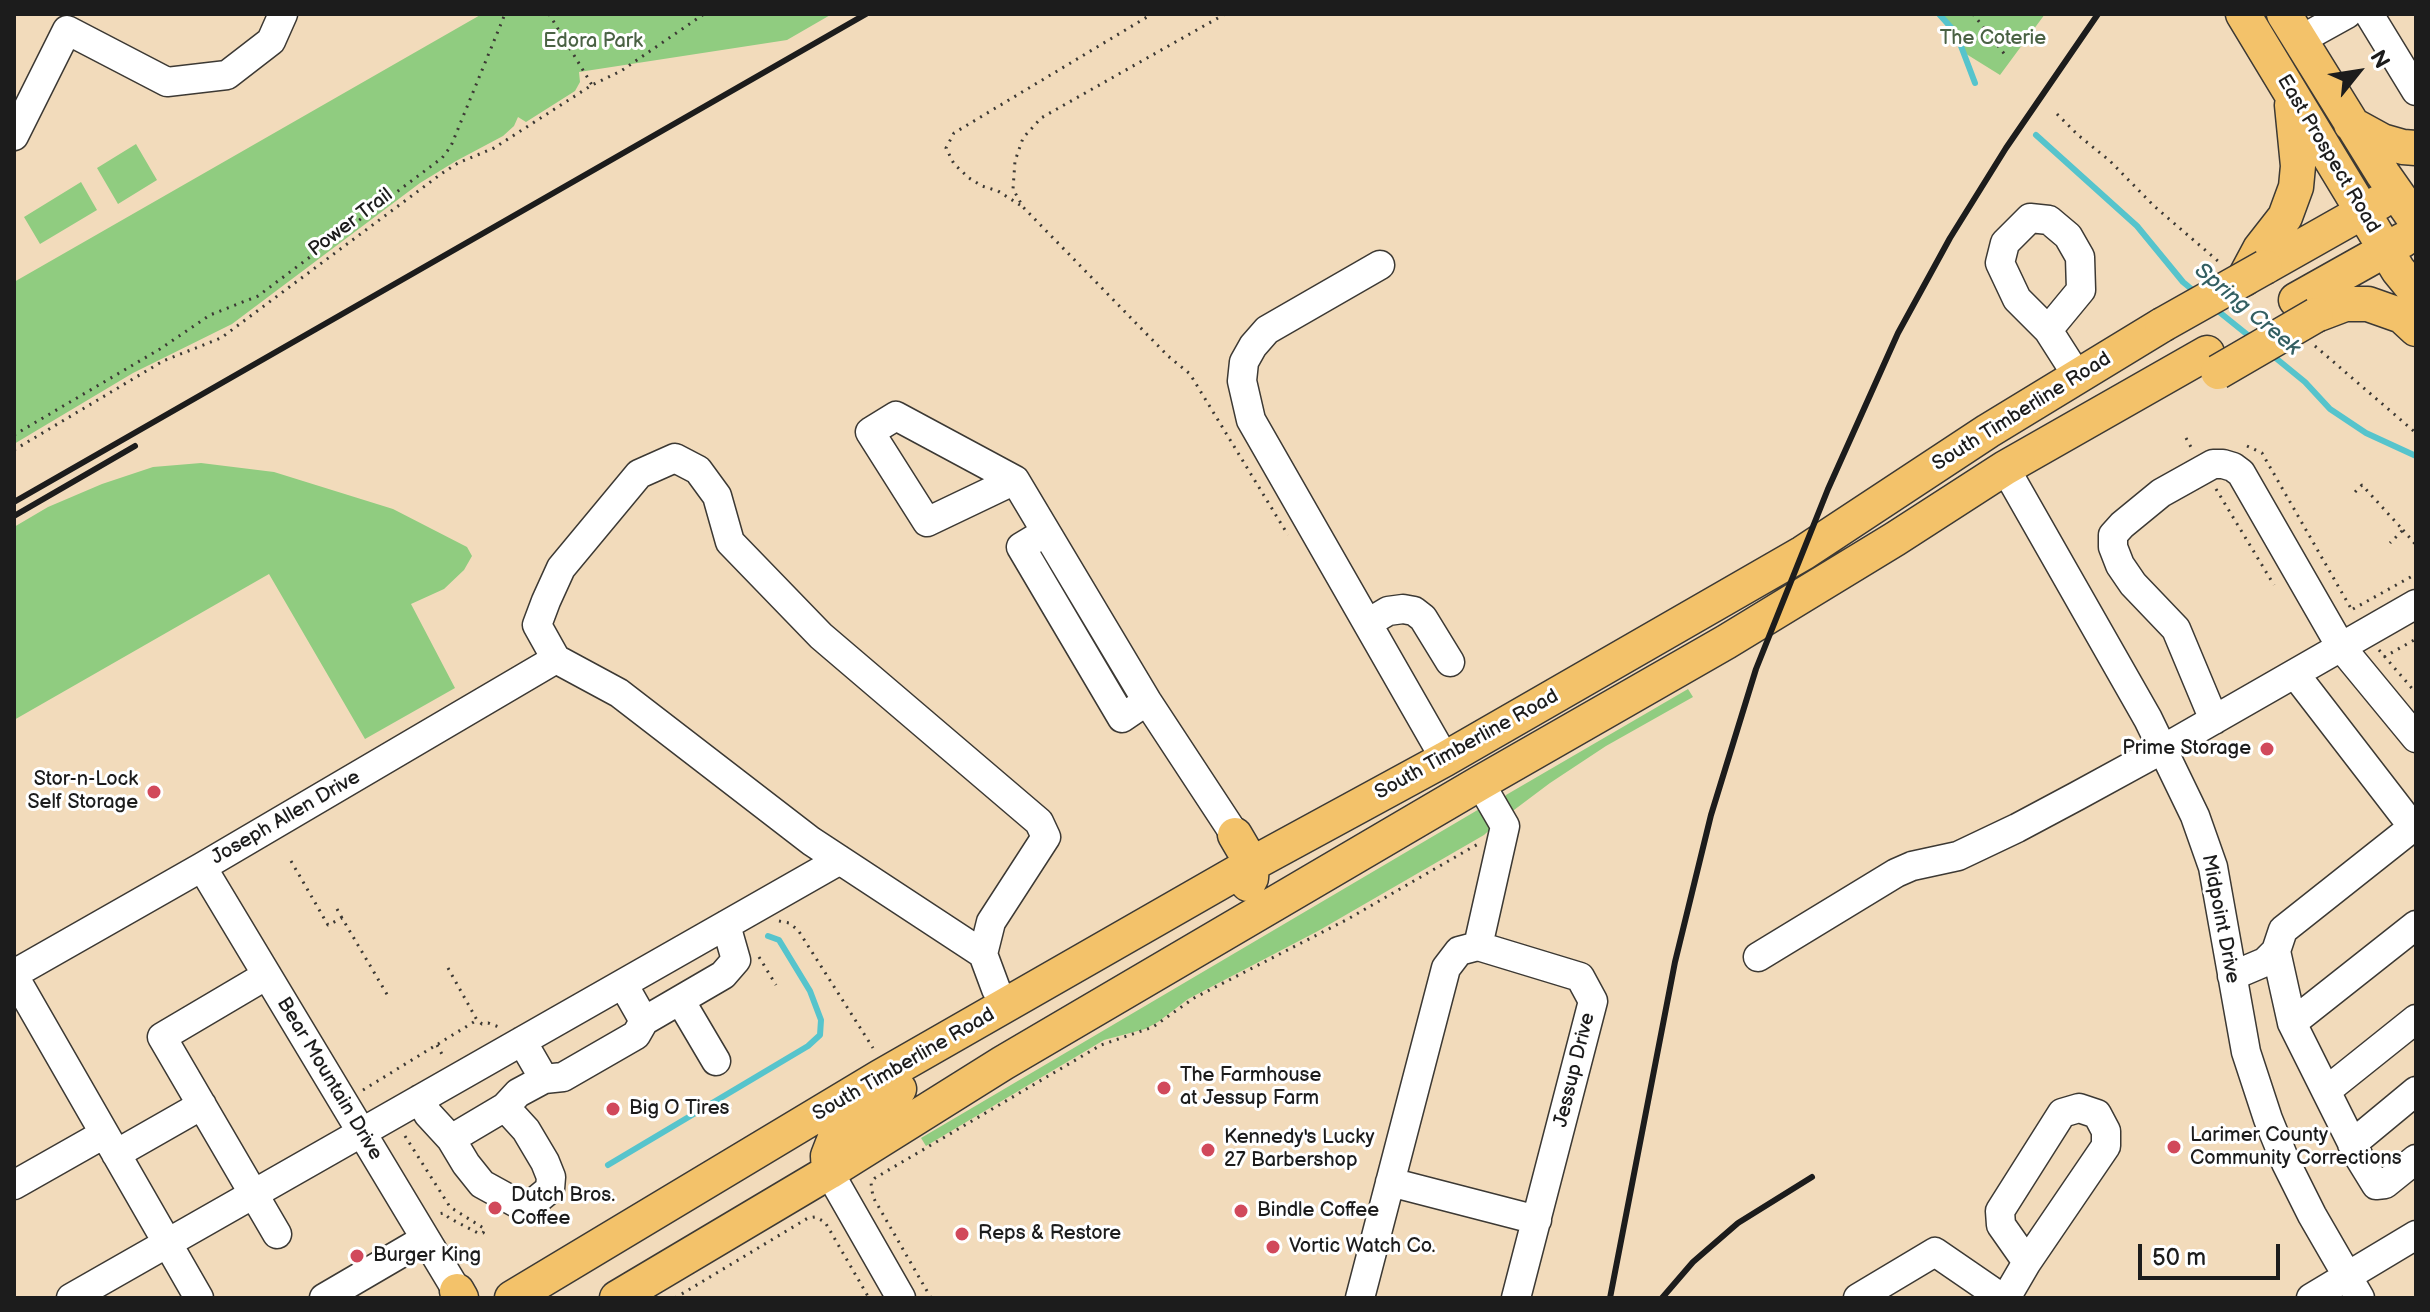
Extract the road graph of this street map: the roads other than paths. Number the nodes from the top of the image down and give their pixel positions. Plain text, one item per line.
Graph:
1 (283, 14) edge
2 (2243, 14) edge
3 (2347, 14) edge
4 (2369, 14) edge
5 (2292, 27) edge
6 (2408, 59) edge
7 (2416, 91) edge
8 (2291, 92) junction
9 (2350, 124) junction
10 (14, 136) edge
11 (2416, 148) edge
12 (2406, 188) edge
13 (2363, 212) junction
14 (2416, 221) edge
15 (2416, 233) edge
16 (2386, 250) junction
17 (1380, 265) dead end
18 (2254, 273) junction
19 (2416, 292) edge
20 (2306, 308) junction
21 (2416, 329) edge
22 (2048, 330) dead end
23 (2078, 377) junction
24 (2005, 468) junction
25 (1015, 480) junction
26 (2416, 604) edge
27 (1368, 623) junction
28 (2341, 647) junction
29 (556, 659) junction
30 (1450, 662) dead end
31 (2295, 674) junction
32 (2214, 720) junction
33 (2416, 738) edge
34 (2163, 749) junction
35 (1445, 759) junction
36 (1480, 783) junction
37 (2414, 829) edge
38 (1235, 835) joint
39 (840, 860) junction
40 (1252, 864) junction
41 (202, 867) junction
42 (726, 925) junction
43 (2416, 925) edge
44 (1478, 946) junction
45 (2276, 951) junction
46 (983, 954) junction
47 (1758, 957) dead end
48 (14, 975) edge
49 (267, 975) junction
50 (2232, 976) junction
51 (623, 984) junction
52 (680, 1000) junction
53 (1015, 1001) junction
54 (2416, 1019) edge
55 (644, 1021) junction
56 (2292, 1023) junction
57 (512, 1037) junction
58 (716, 1061) dead end
59 (1003, 1063) junction
60 (544, 1079) junction
61 (2326, 1091) junction
62 (2416, 1091) edge
63 (420, 1099) junction
64 (202, 1105) junction
65 (505, 1107) junction
66 (361, 1133) junction
67 (451, 1139) junction
68 (110, 1144) junction
69 (2352, 1144) junction
70 (2416, 1159) edge
71 (829, 1172) junction
72 (1390, 1182) junction
73 (14, 1185) edge
74 (254, 1194) junction
75 (1537, 1220) junction
76 (431, 1227) junction
77 (277, 1234) dead end
78 (2416, 1235) edge
79 (167, 1243) junction
80 (2027, 1262) junction
81 (2354, 1287) edge
82 (459, 1294) edge
83 (71, 1298) edge
84 (199, 1298) edge
85 (324, 1298) edge
86 (512, 1298) edge
87 (617, 1298) edge
88 (901, 1298) edge
89 (1360, 1298) edge
90 (1516, 1298) edge
91 (1858, 1298) edge
92 (2004, 1298) edge
93 (2311, 1298) edge

1 - 10 street
2 - 8 main road, East Prospect Road
3 - 5 street
4 - 6 street
5 - 9 main road, East Prospect Road
6 - 7 street
8 - 13 main road, East Prospect Road
8 - 18 main road
9 - 11 main road
9 - 12 main road, East Prospect Road
12 - 13 main road, South Timberline Road
12 - 14 main road, East Prospect Road
13 - 16 main road, East Prospect Road
13 - 18 main road, South Timberline Road
15 - 16 main road
16 - 19 main road, East Prospect Road
16 - 20 main road
17 - 27 street
18 - 23 main road, South Timberline Road, bridge
20 - 21 main road
20 - 24 main road, South Timberline Road, bridge
22 - 23 street
23 - 35 main road, South Timberline Road
24 - 34 street, Midpoint Drive
24 - 36 main road, South Timberline Road
25 - 25 street
25 - 38 street
26 - 28 street
27 - 30 street
27 - 35 street
28 - 31 street
28 - 32 street
28 - 33 street
29 - 39 street
29 - 41 street, Joseph Allen Drive
29 - 46 street
31 - 32 street
31 - 37 street
32 - 34 street
34 - 47 street
34 - 50 street, Midpoint Drive
35 - 40 main road, South Timberline Road
36 - 44 street
36 - 59 main road, South Timberline Road
37 - 45 street
38 - 40 main road
39 - 42 street
39 - 46 street
40 - 53 main road, South Timberline Road
40 - 59 main road
41 - 48 street, Joseph Allen Drive
41 - 49 street, Bear Mountain Drive
42 - 51 street
42 - 52 street
43 - 56 street
44 - 72 street
44 - 75 street, Jessup Drive
45 - 50 street
45 - 56 street
46 - 53 street
48 - 68 street
49 - 64 street
49 - 66 street, Bear Mountain Drive
50 - 81 street, Midpoint Drive
51 - 55 street
51 - 57 street
52 - 55 street
52 - 58 street
53 - 71 main road
53 - 86 main road, South Timberline Road
54 - 61 street
55 - 60 street
56 - 61 street
57 - 60 street
57 - 63 street
59 - 71 main road, South Timberline Road
60 - 65 street
61 - 69 street
62 - 69 street
63 - 66 street
63 - 67 street
64 - 68 street
64 - 74 street
65 - 67 street
65 - 67 street
66 - 74 street
66 - 76 street, Bear Mountain Drive
68 - 73 street
68 - 79 street
69 - 70 street
71 - 87 main road, South Timberline Road
71 - 88 street
72 - 75 street
72 - 89 street
74 - 77 street
74 - 79 street
75 - 90 street, Jessup Drive
76 - 82 street, Bear Mountain Drive
76 - 85 street
78 - 81 street
79 - 83 street
79 - 84 street
80 - 80 street
80 - 92 street
81 - 93 street
91 - 92 street

